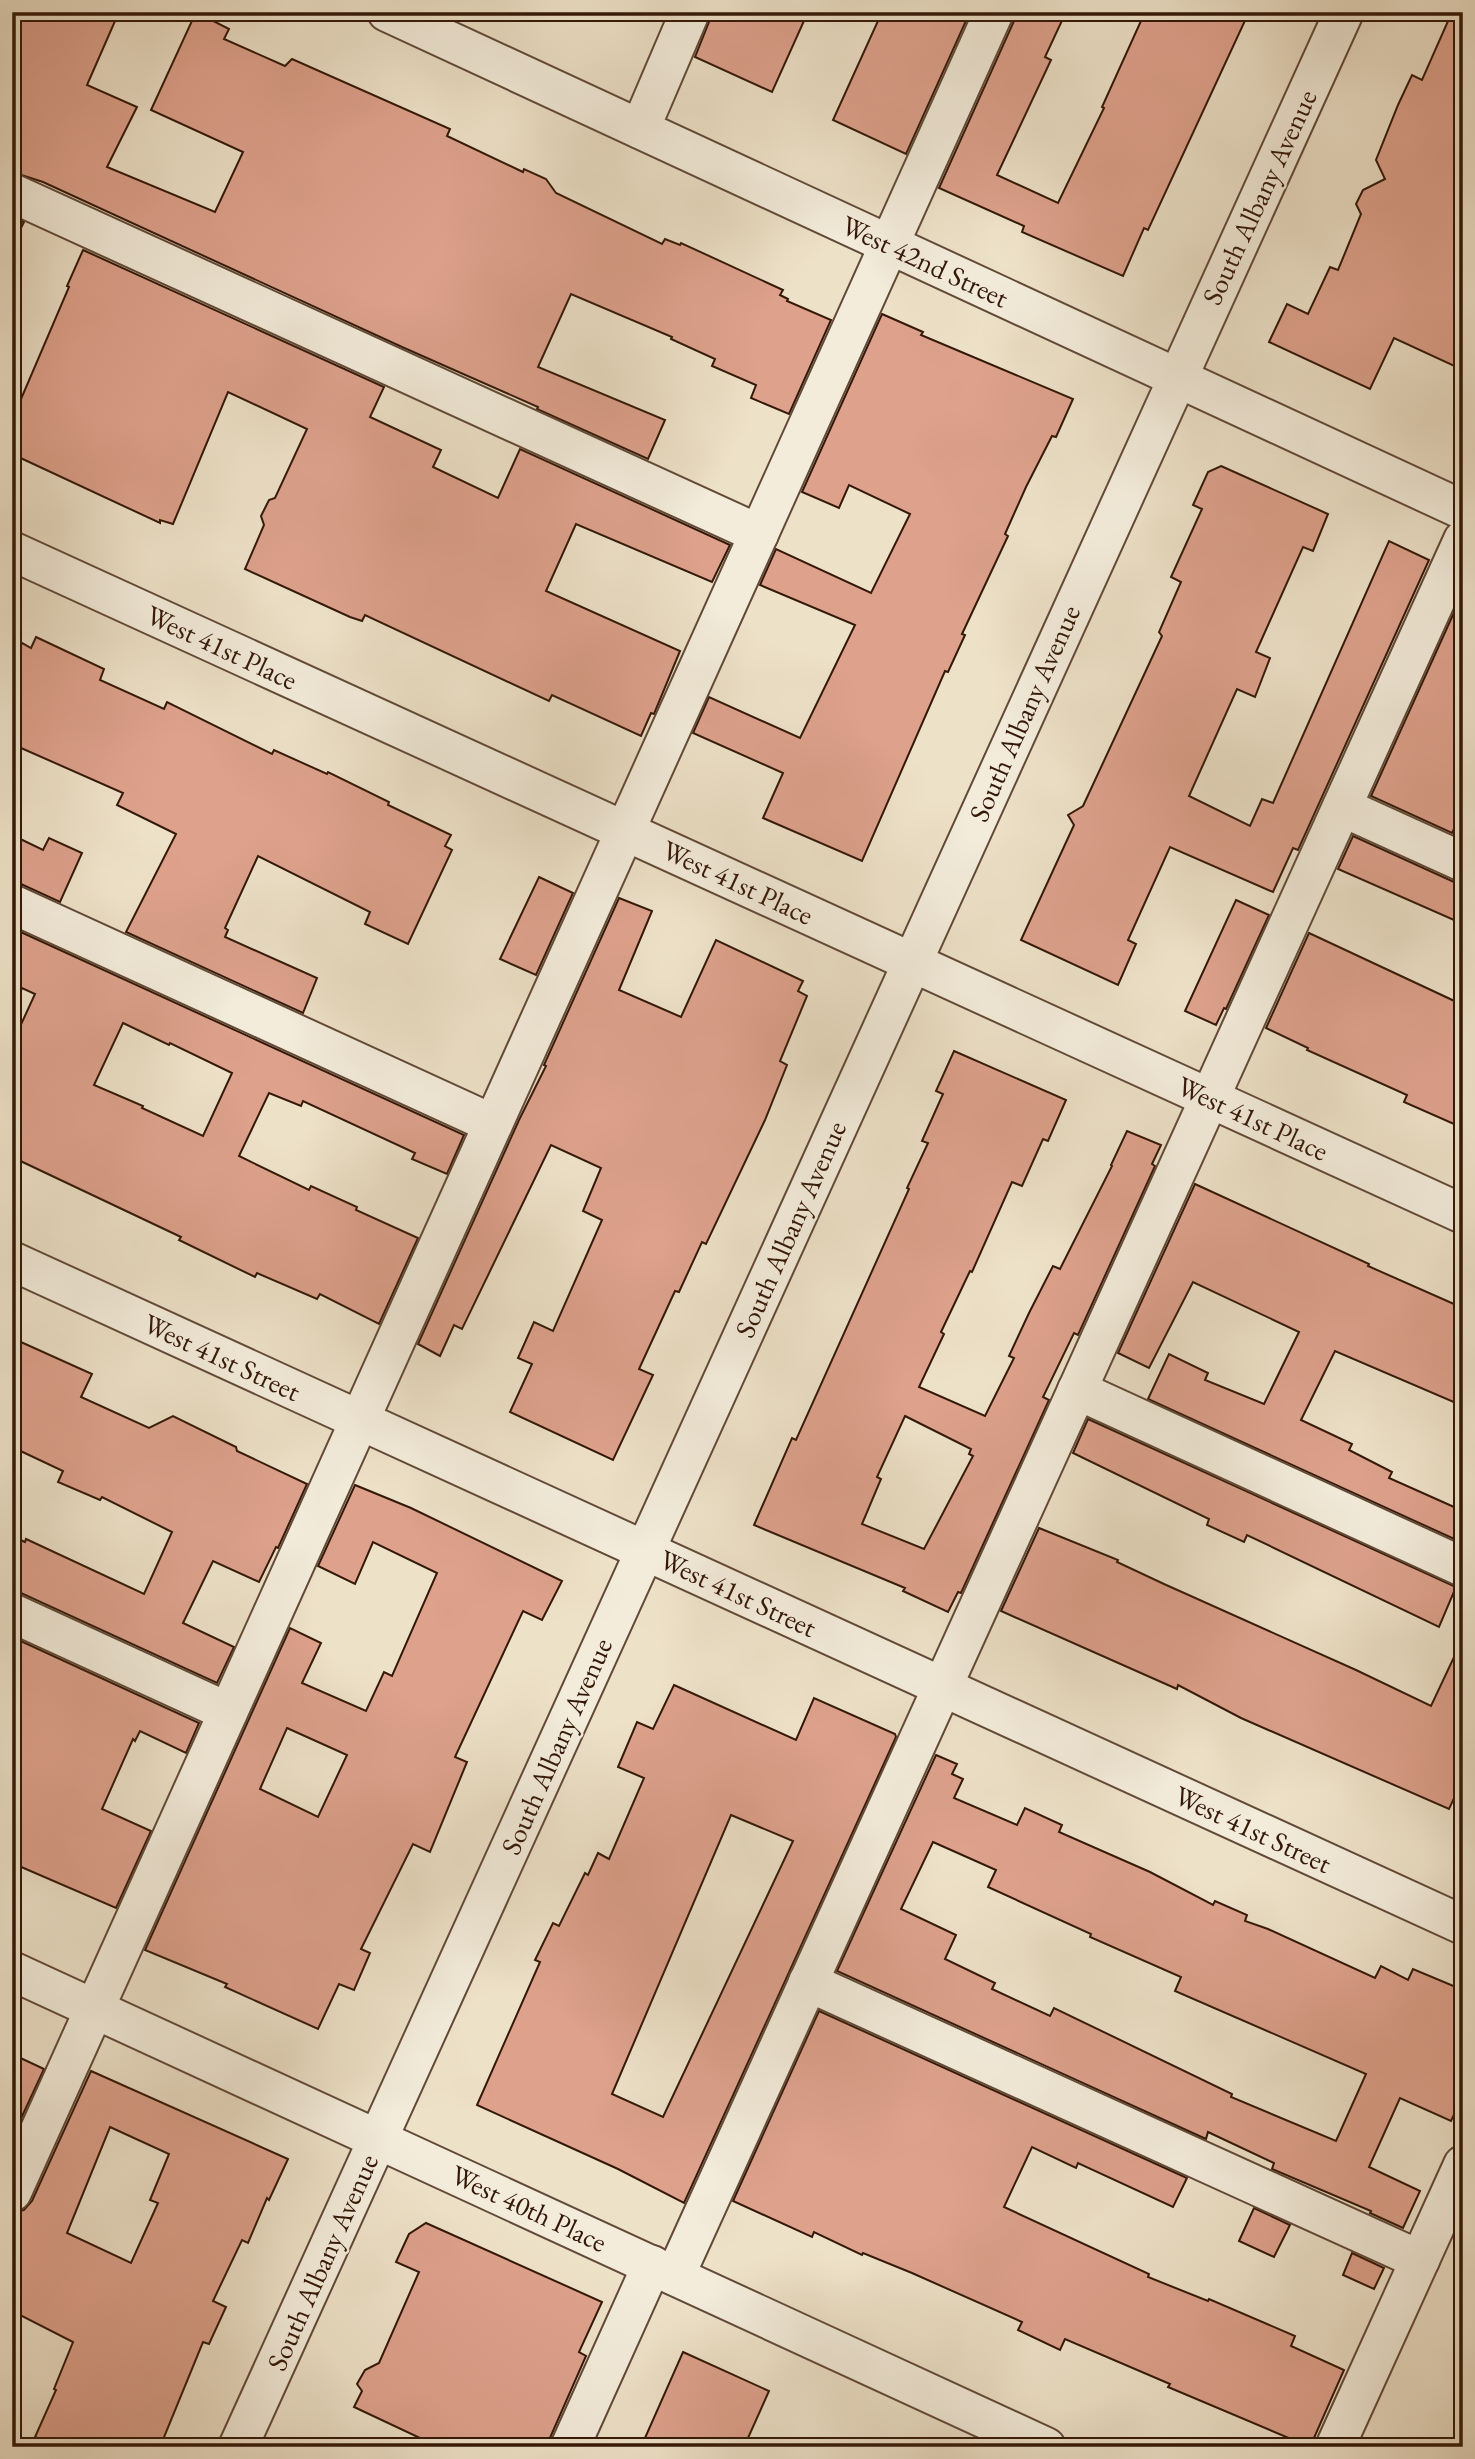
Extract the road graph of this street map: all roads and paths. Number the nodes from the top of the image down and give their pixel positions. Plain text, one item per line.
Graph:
1 (387, 12) edge
2 (690, 12) edge
3 (994, 12) edge
4 (1344, 12) edge
5 (640, 129) junction
6 (12, 193) edge
7 (890, 244) junction
8 (1177, 377) junction
9 (1463, 510) edge
10 (759, 534) junction
11 (1463, 540) edge
12 (12, 551) edge
13 (1342, 807) junction
14 (625, 831) junction
15 (1463, 862) edge
16 (12, 904) edge
17 (911, 961) junction
18 (1210, 1098) junction
19 (493, 1124) junction
20 (1463, 1214) edge
21 (12, 1261) edge
22 (1077, 1390) junction
23 (360, 1420) junction
24 (645, 1550) junction
25 (1463, 1567) edge
26 (12, 1613) edge
27 (943, 1687) junction
28 (228, 1712) junction
29 (1463, 1925) edge
30 (12, 1970) edge
31 (808, 1982) junction
32 (95, 2009) junction
33 (378, 2139) junction
34 (1463, 2165) edge
35 (12, 2192) edge
36 (1420, 2260) junction
37 (664, 2271) junction
38 (238, 2447) edge
39 (570, 2447) edge
40 (1046, 2447) edge
41 (1335, 2447) edge

1 - 5 street, West 42nd Street
2 - 5 street
3 - 7 street
4 - 8 street, South Albany Avenue
5 - 7 street, West 42nd Street
6 - 10 street
7 - 8 street, West 42nd Street
7 - 10 street
8 - 9 street, West 42nd Street
8 - 17 street, South Albany Avenue
10 - 14 street
11 - 13 street
12 - 14 street, West 41st Place
13 - 15 street
13 - 18 street
14 - 17 street, West 41st Place
14 - 19 street
16 - 19 street
17 - 18 street, West 41st Place
17 - 24 street, South Albany Avenue
18 - 20 street, West 41st Place
18 - 22 street
19 - 23 street
21 - 23 street, West 41st Street
22 - 25 street
22 - 27 street
23 - 24 street, West 41st Street
23 - 28 street
24 - 27 street, West 41st Street
24 - 33 street, South Albany Avenue
26 - 28 street
27 - 29 street, West 41st Street
27 - 31 street
28 - 32 street
30 - 32 street, West 40th Place
31 - 36 street
31 - 37 street
32 - 33 street, West 40th Place
32 - 35 street
33 - 37 street, West 40th Place
33 - 38 street, South Albany Avenue
34 - 36 street
36 - 41 street
37 - 39 street
37 - 40 street, West 40th Place

